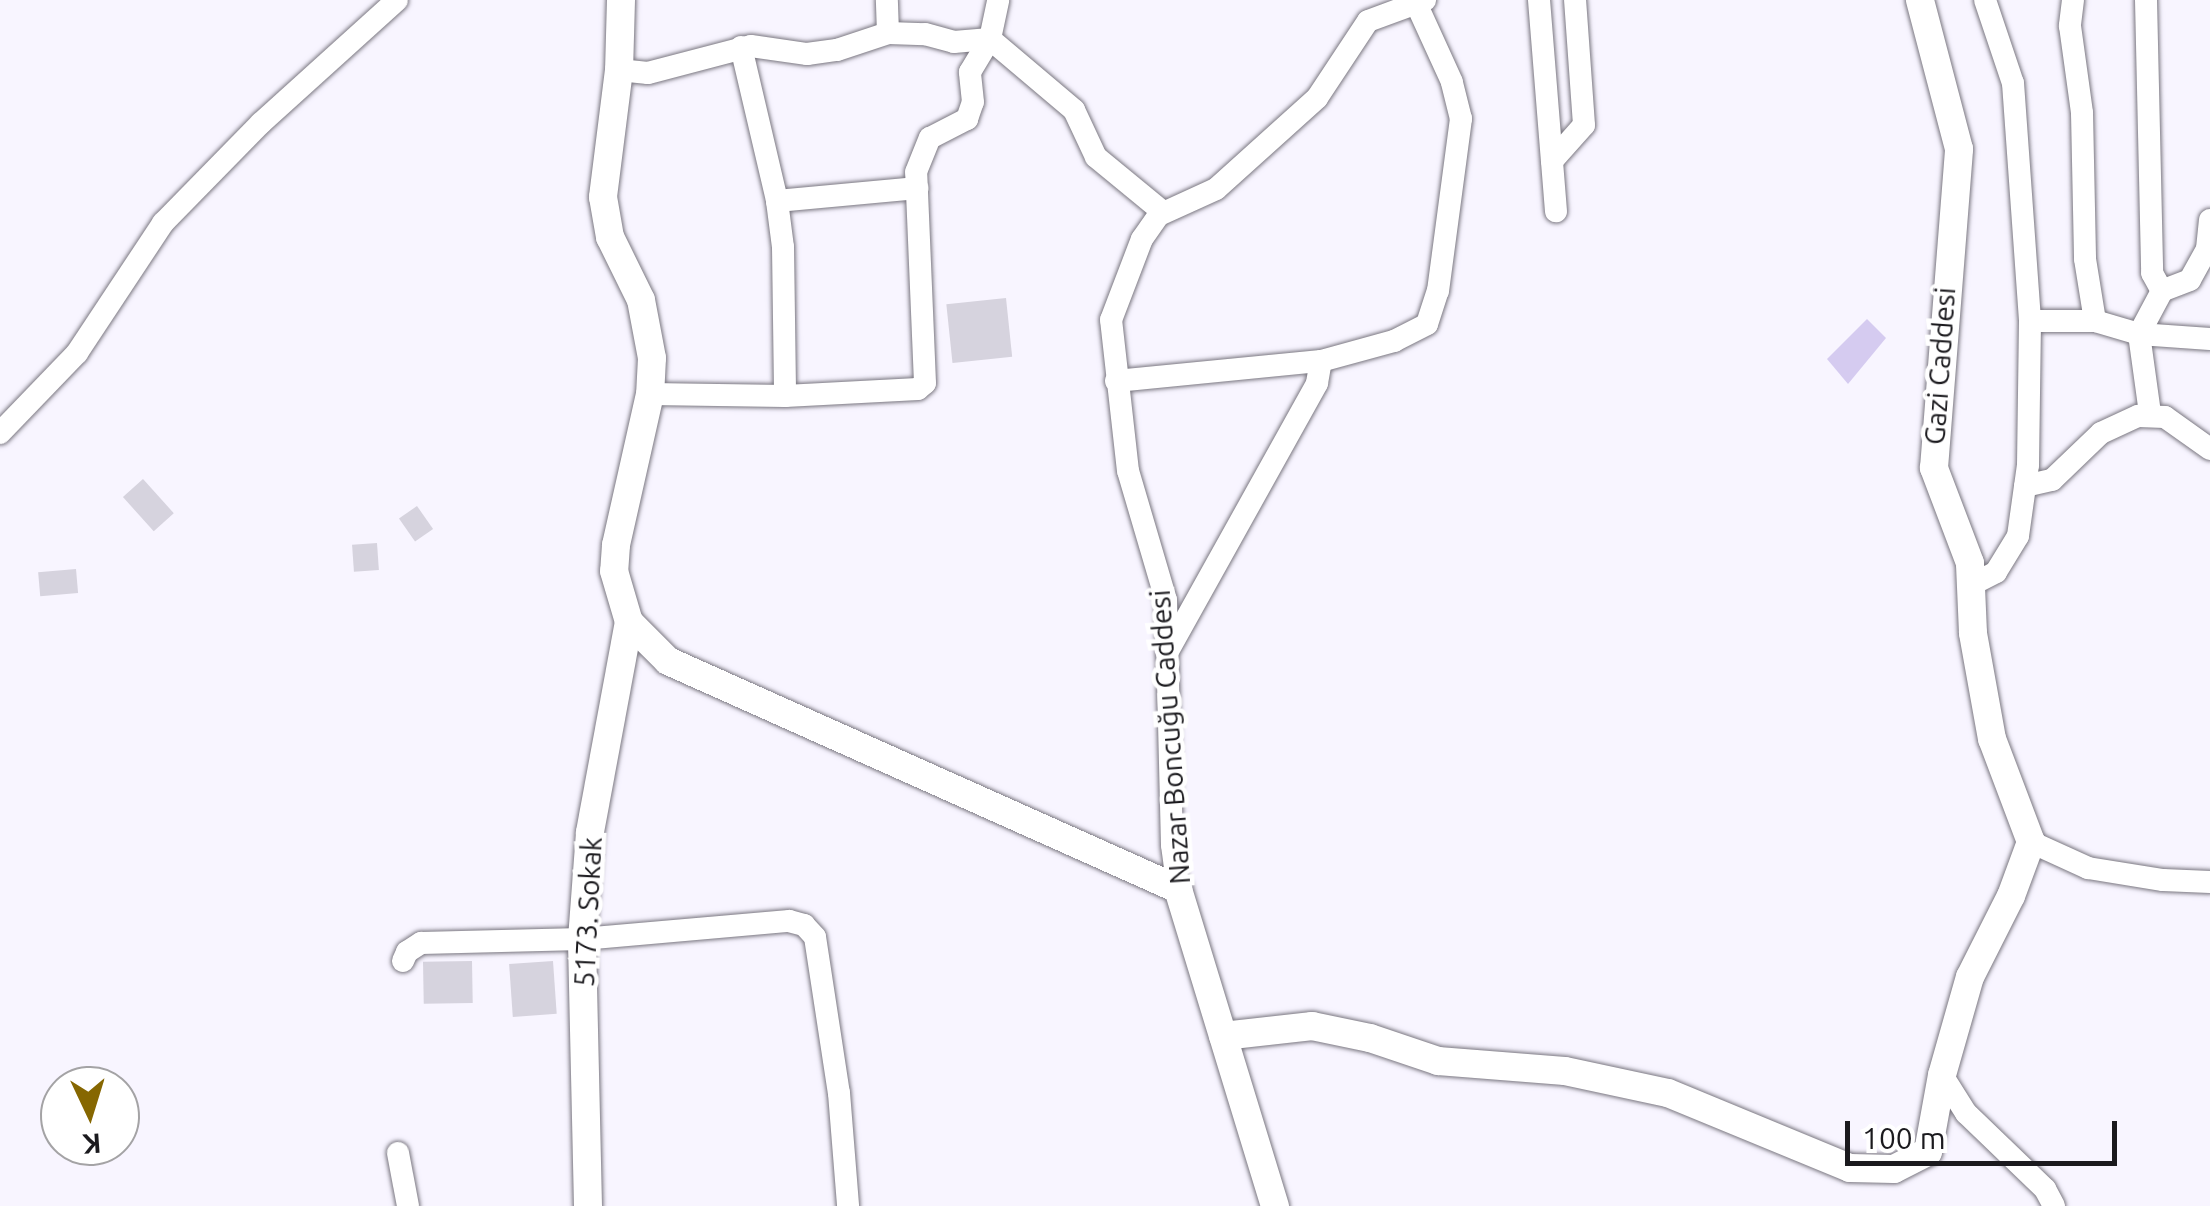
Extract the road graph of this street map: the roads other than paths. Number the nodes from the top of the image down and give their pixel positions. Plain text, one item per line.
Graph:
1 (397, 0) edge
2 (621, 0) edge
3 (887, 0) edge
4 (998, 0) edge
5 (1539, 0) edge
6 (1574, 0) edge
7 (1920, 0) edge
8 (1985, 0) edge
9 (2074, 0) edge
10 (2146, 0) edge
11 (1420, 2) edge
12 (888, 33) junction
13 (990, 39) junction
14 (742, 47) junction
15 (619, 70) junction
16 (1552, 161) junction
17 (917, 188) junction
18 (777, 202) junction
19 (1556, 211) dead end
20 (1163, 212) junction
21 (2210, 220) edge
22 (2162, 291) junction
23 (2030, 322) junction
24 (2095, 322) junction
25 (2140, 334) junction
26 (2210, 339) edge
27 (1322, 361) junction
28 (1116, 381) junction
29 (650, 394) junction
30 (785, 396) junction
31 (2150, 414) junction
32 (0, 433) edge
33 (2210, 449) edge
34 (2025, 486) junction
35 (1971, 585) junction
36 (630, 622) junction
37 (1167, 654) junction
38 (2031, 842) junction
39 (2210, 882) edge
40 (1178, 889) junction
41 (582, 938) junction
42 (403, 961) dead end
43 (1223, 1036) junction
44 (1942, 1075) junction
45 (398, 1153) dead end
46 (408, 1206) edge
47 (588, 1206) edge
48 (848, 1206) edge
49 (1275, 1206) edge
50 (2054, 1206) edge

1 - 32 street
2 - 15 street
3 - 12 street
4 - 13 street
5 - 16 street
6 - 16 street
7 - 35 street, Gazi Caddesi
8 - 23 street
9 - 24 street
10 - 22 street
11 - 20 street
11 - 27 street
12 - 13 street
12 - 14 street
13 - 17 street
13 - 20 street
14 - 15 street
14 - 18 street
15 - 29 street
16 - 19 street
17 - 18 street
17 - 30 street
18 - 30 street
20 - 28 street, Nazar Boncuğu Caddesi
21 - 22 street
22 - 25 street
23 - 24 street
23 - 34 street
24 - 25 street
25 - 26 street
25 - 31 street
27 - 28 street
27 - 37 street
28 - 37 street, Nazar Boncuğu Caddesi
29 - 30 street
29 - 36 street
31 - 33 street
31 - 34 street
34 - 35 street
35 - 38 street, Gazi Caddesi
36 - 40 street
36 - 41 street, 5173. Sokak
37 - 40 street, Nazar Boncuğu Caddesi
38 - 39 street
38 - 44 street
40 - 43 street, Nazar Boncuğu Caddesi
41 - 42 street
41 - 47 street, 5173. Sokak
41 - 48 street
43 - 44 street
43 - 49 street, Nazar Boncuğu Caddesi
44 - 50 street
45 - 46 street

